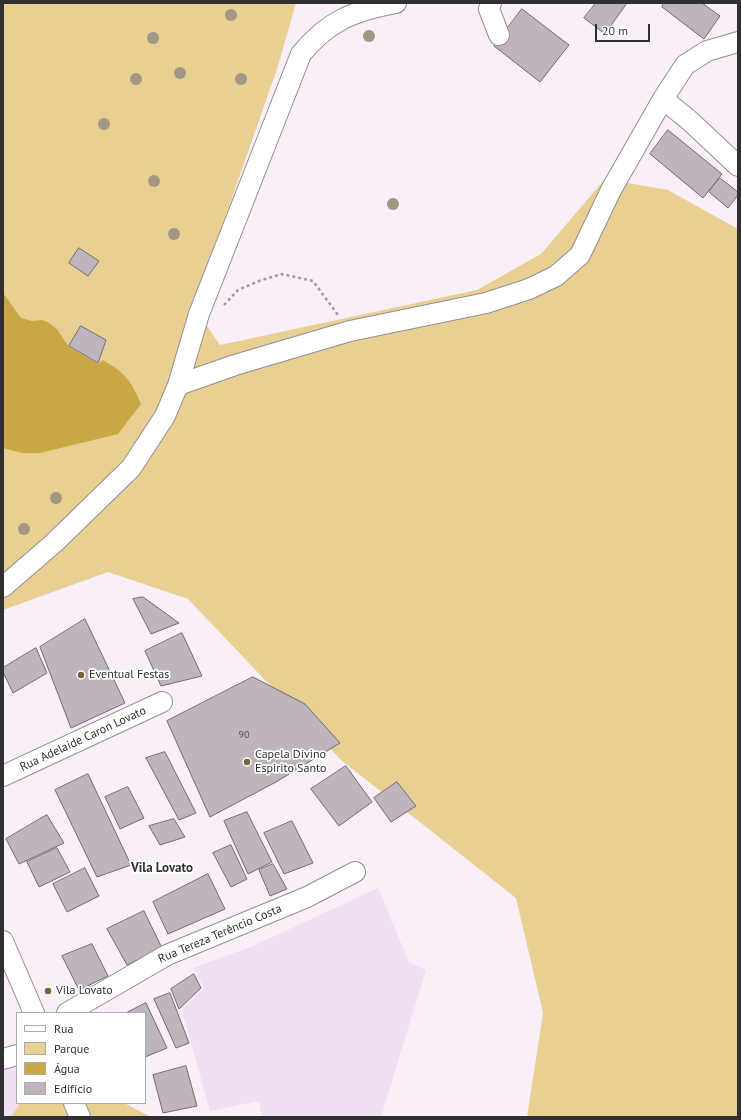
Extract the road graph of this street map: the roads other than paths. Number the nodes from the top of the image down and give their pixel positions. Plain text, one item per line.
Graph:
1 (396, 3) edge
2 (491, 3) edge
3 (499, 35) dead end
4 (738, 42) edge
5 (663, 99) junction
6 (738, 166) edge
7 (178, 384) junction
8 (3, 587) edge
9 (162, 702) dead end
10 (3, 776) edge
11 (354, 872) dead end
12 (3, 941) edge
13 (34, 1012) edge
14 (69, 1012) edge
15 (16, 1055) edge
16 (3, 1059) edge
17 (74, 1104) edge
18 (80, 1117) edge

1 - 7 street
2 - 3 street
4 - 5 street
5 - 6 street
5 - 7 street
7 - 8 street
9 - 10 street, Rua Adelaide Caron Lovato
11 - 14 street, Rua Tereza Terêncio Costa
12 - 13 street
15 - 16 street
17 - 18 street

